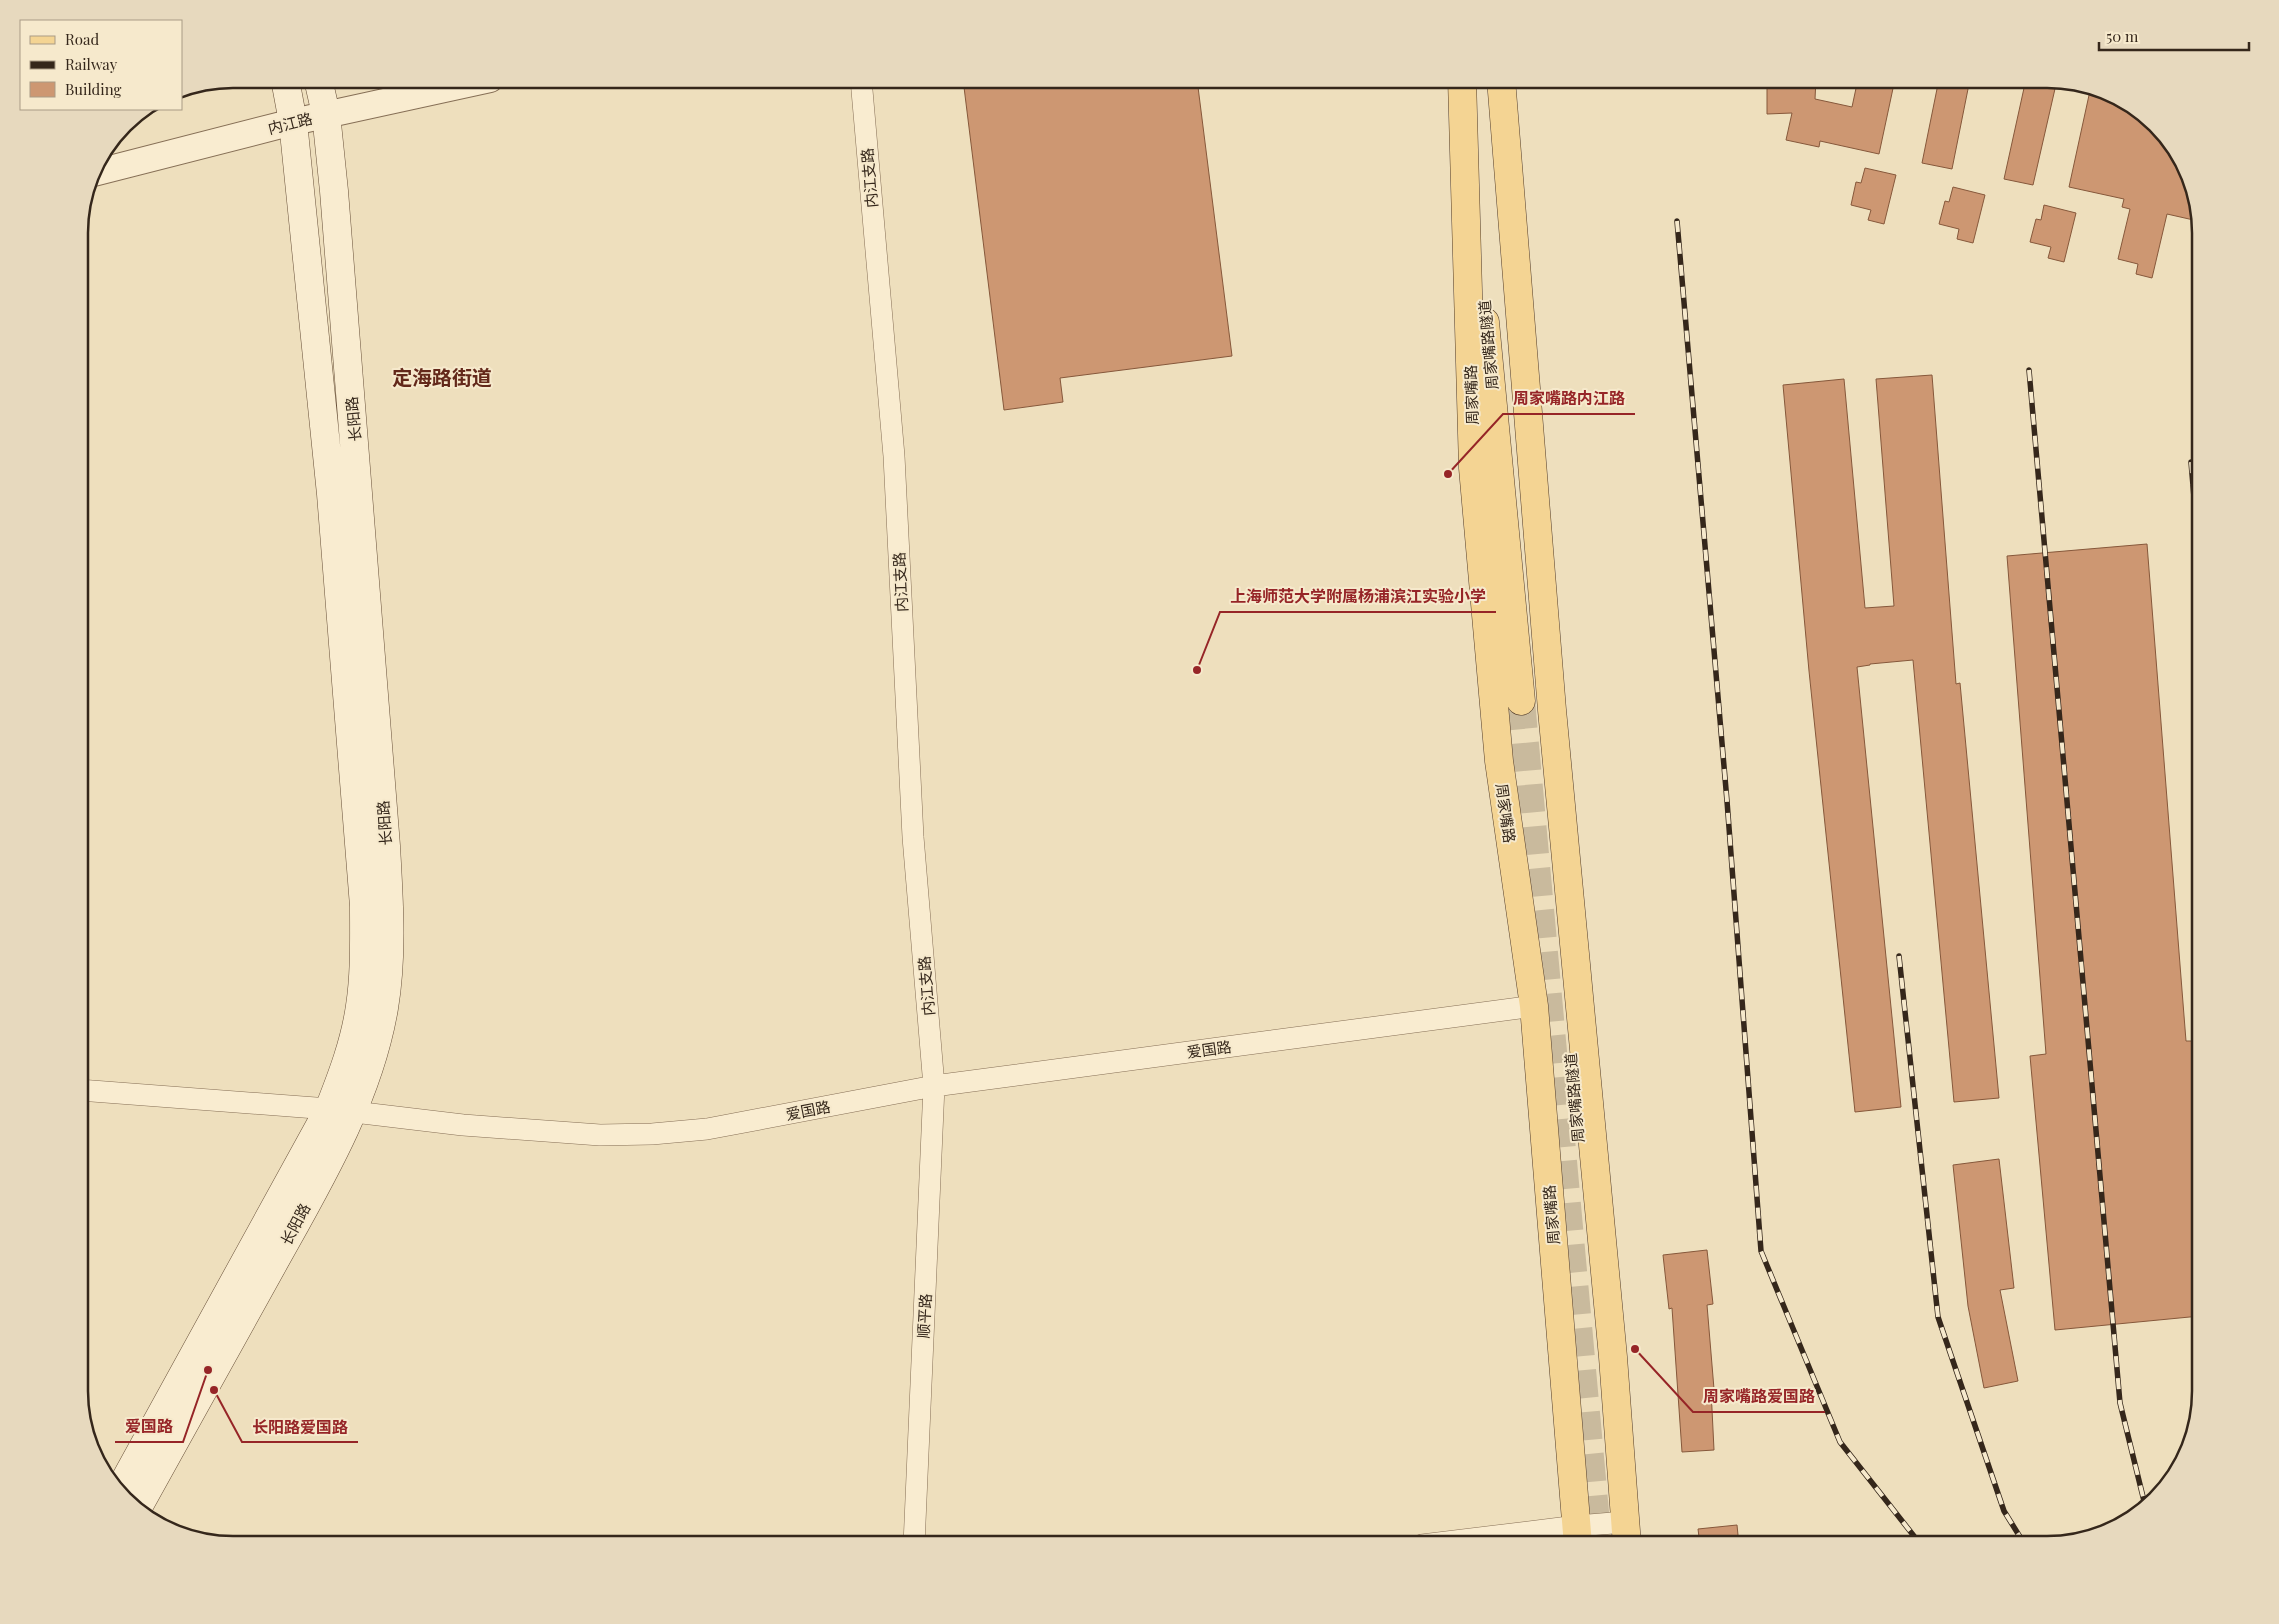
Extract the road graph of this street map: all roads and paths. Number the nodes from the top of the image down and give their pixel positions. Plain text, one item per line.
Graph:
1 (286, 87) edge
2 (320, 87) edge
3 (453, 87) edge
4 (862, 87) edge
5 (1462, 87) edge
6 (1463, 87) edge
7 (1502, 87) edge
8 (326, 114) junction
9 (293, 122) junction
10 (102, 171) edge
11 (1521, 701) tunnel mouth
12 (1552, 710) junction
13 (1534, 1006) junction
14 (934, 1086) junction
15 (88, 1091) edge
16 (341, 1111) junction
17 (1606, 1484) dead end
18 (122, 1486) edge
19 (140, 1503) edge
20 (1626, 1534) edge
21 (914, 1536) edge
22 (1578, 1536) edge

1 - 9 main road, 长阳路
2 - 8 main road, 长阳路
3 - 8 street, 内江路
4 - 14 street, 内江支路
5 - 13 main road, 周家嘴路
6 - 11 main road, 周家嘴路隧道
7 - 12 main road
8 - 9 street, 内江路
8 - 16 main road, 长阳路
9 - 10 street, 内江路
9 - 16 main road, 长阳路
12 - 17 main road, 周家嘴路隧道
12 - 20 main road
13 - 14 street, 爱国路
13 - 22 main road, 周家嘴路
14 - 16 street, 爱国路
14 - 21 street, 顺平路
15 - 16 street, 爱国路
16 - 18 main road, 长阳路
16 - 19 main road, 长阳路
20 - 22 street

